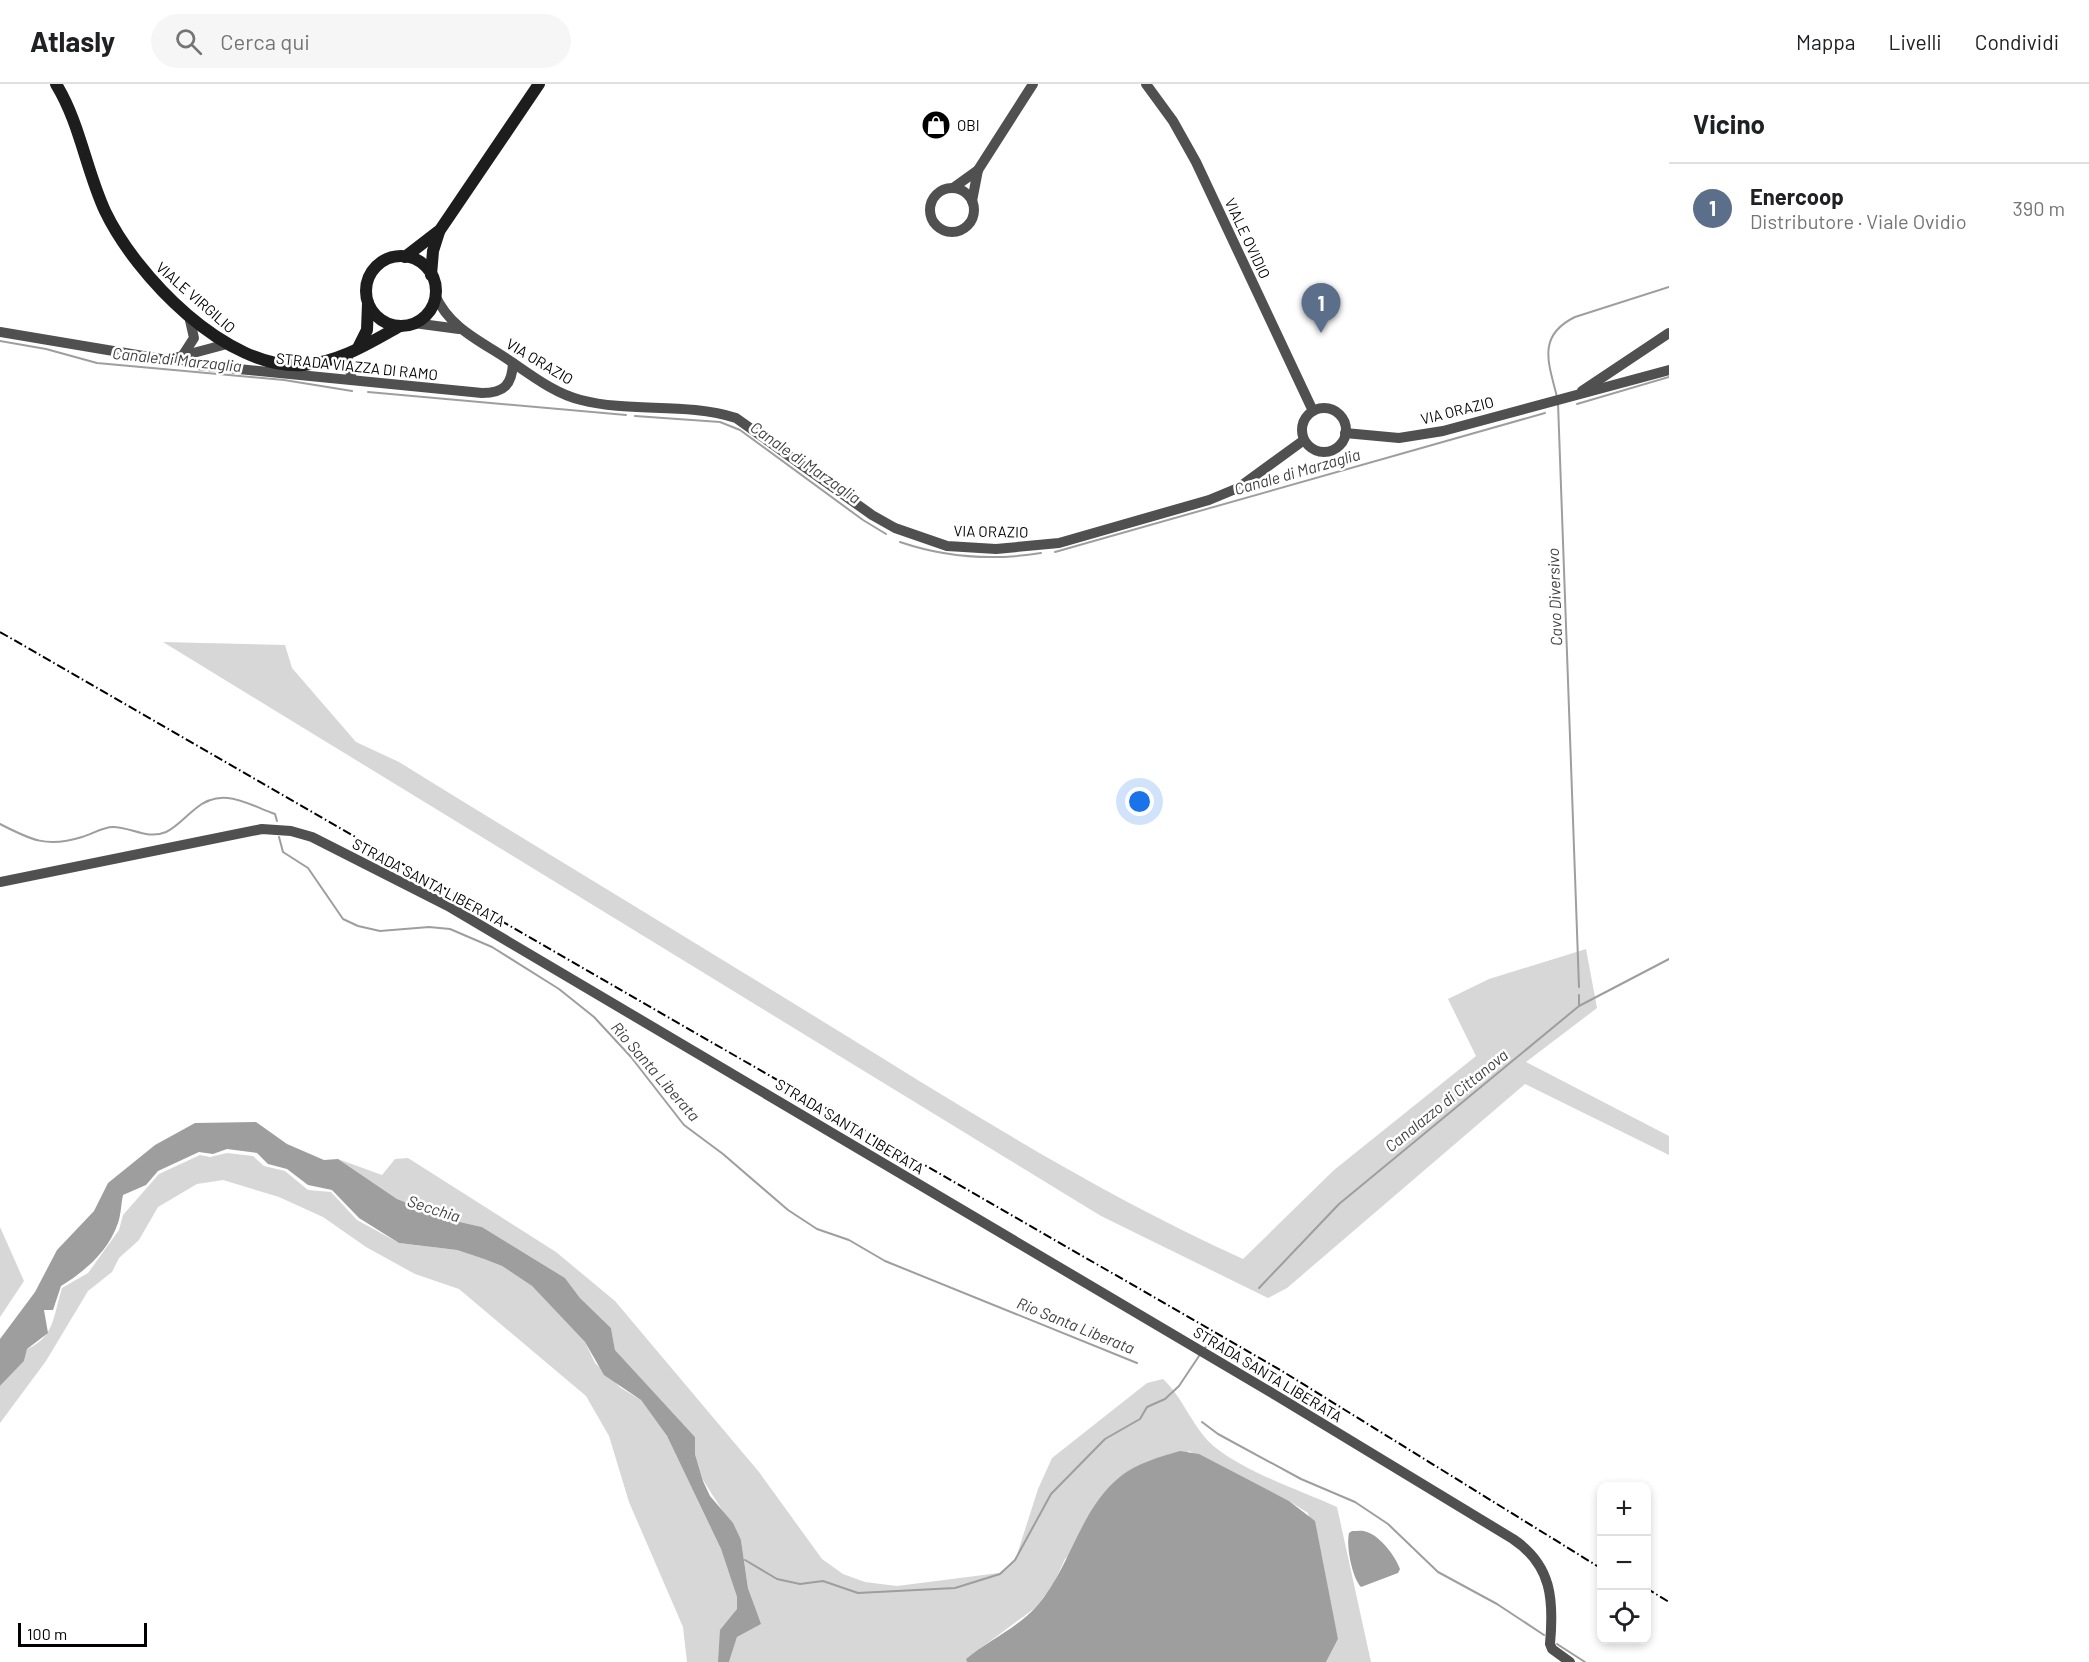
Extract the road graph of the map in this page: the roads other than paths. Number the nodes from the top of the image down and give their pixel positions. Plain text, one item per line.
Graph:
1 (56, 84) edge
2 (539, 84) edge
3 (1146, 84) edge
4 (1033, 85) edge
5 (978, 170) junction
6 (953, 188) junction
7 (972, 201) junction
8 (440, 230) junction
9 (405, 257) junction
10 (431, 275) junction
11 (435, 295) junction
12 (368, 303) junction
13 (188, 313) junction
14 (414, 323) junction
15 (400, 326) junction
16 (460, 329) junction
17 (0, 332) edge
18 (1669, 333) edge
19 (226, 344) junction
20 (358, 348) junction
21 (347, 355) junction
22 (179, 358) junction
23 (513, 363) junction
24 (1669, 370) edge
25 (352, 380) junction
26 (1571, 396) junction
27 (1313, 411) junction
28 (1345, 433) junction
29 (1304, 440) junction
30 (0, 882) edge
31 (1570, 1662) edge

1 - 13 street, VIALE VIRGILIO
2 - 8 street
3 - 27 street, VIALE OVIDIO
4 - 5 street
5 - 6 street
5 - 7 street
6 - 7 street
6 - 7 street
8 - 9 street
8 - 10 street
9 - 10 street
9 - 12 street
10 - 11 street
11 - 14 street
11 - 16 street, VIA ORAZIO
12 - 15 street
12 - 20 street
13 - 19 street, VIALE VIRGILIO
13 - 22 street
14 - 15 street
14 - 16 street, VIA ORAZIO
15 - 20 street, VIALE VIRGILIO
16 - 23 street, VIA ORAZIO
17 - 22 street, STRADA VIAZZA DI RAMO
18 - 26 street, VIA ORAZIO
19 - 21 street, VIALE VIRGILIO
19 - 22 street, STRADA VIAZZA DI RAMO
20 - 21 street, VIALE VIRGILIO
21 - 25 street
22 - 25 street, STRADA VIAZZA DI RAMO
23 - 25 street, STRADA VIAZZA DI RAMO
23 - 29 street, VIA ORAZIO
24 - 26 street, VIA ORAZIO
26 - 28 street, VIA ORAZIO
27 - 28 street
27 - 29 street
28 - 29 street
30 - 31 street, STRADA SANTA LIBERATA

